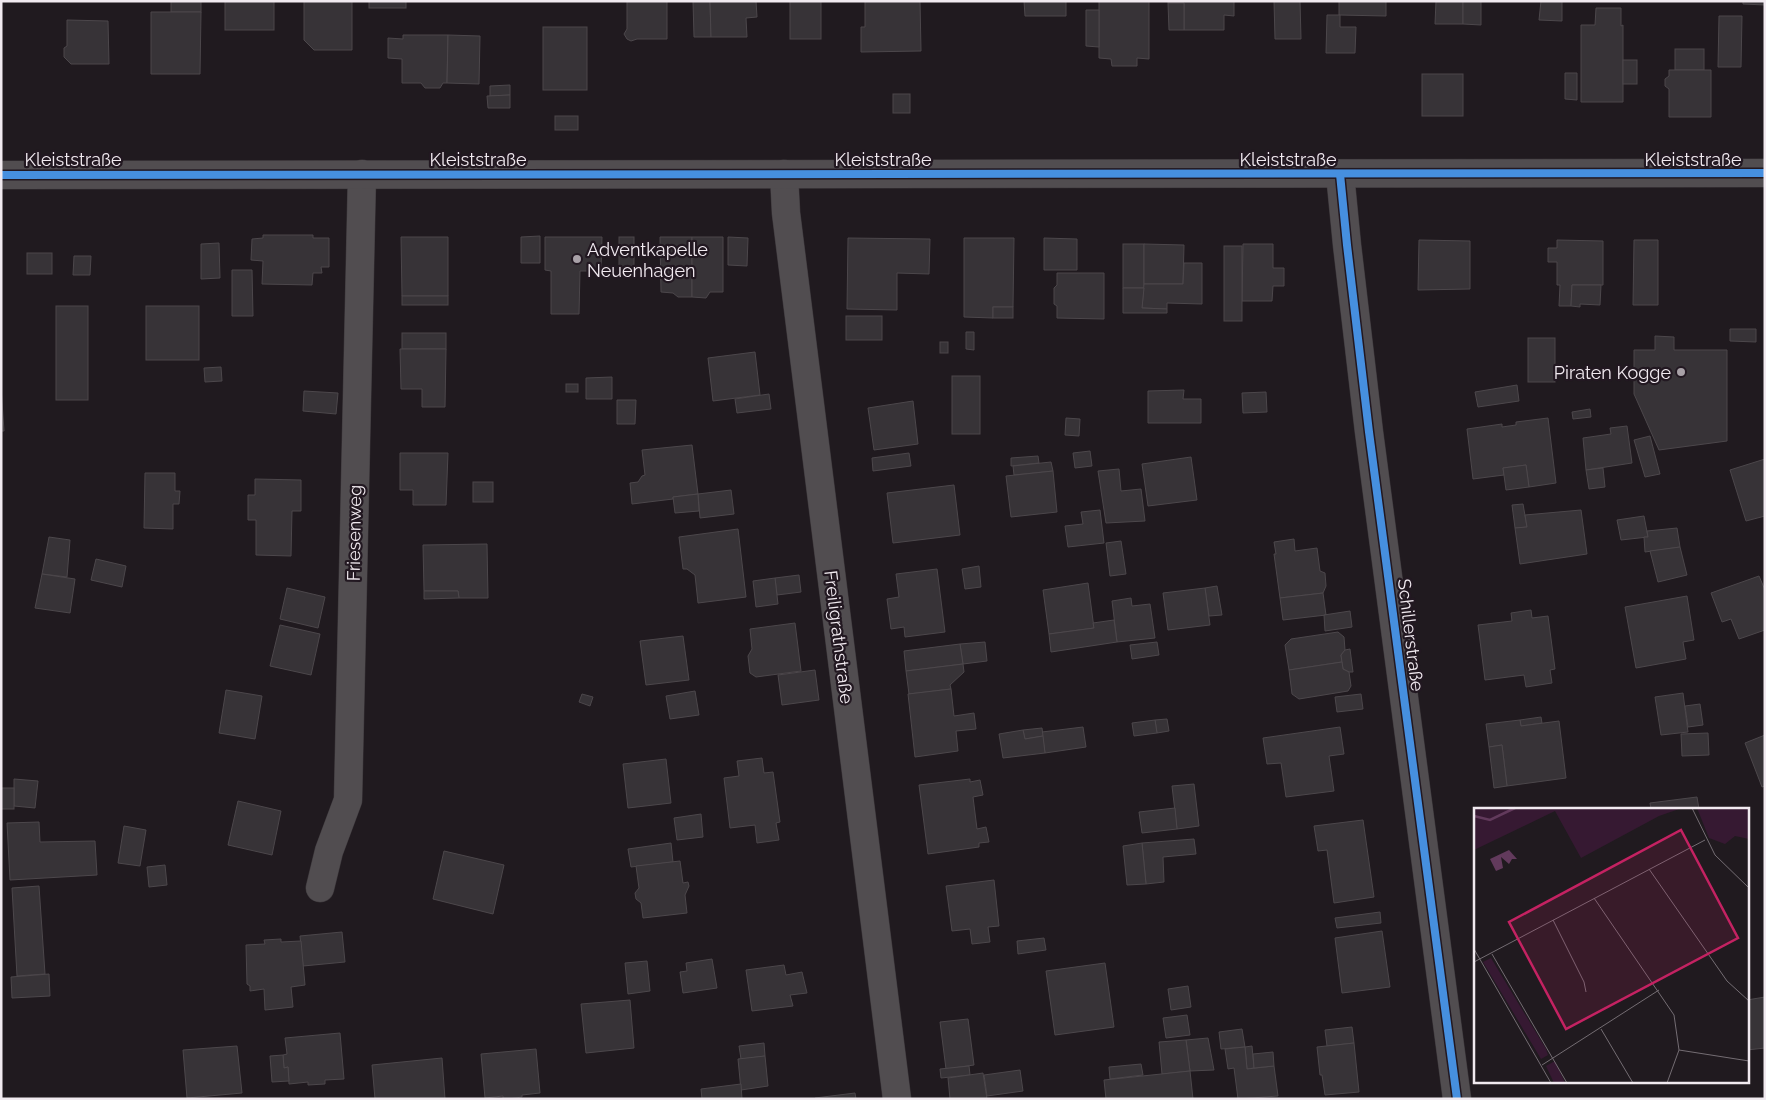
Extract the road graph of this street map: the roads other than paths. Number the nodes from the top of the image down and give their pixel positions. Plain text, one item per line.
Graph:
1 (362, 174) junction
2 (784, 174) junction
3 (1340, 174) junction
4 (1765, 174) edge
5 (1, 175) edge
6 (320, 888) dead end
7 (897, 1099) edge
8 (1457, 1099) edge

1 - 2 street, Kleiststraße
1 - 5 street, Kleiststraße
1 - 6 street, Friesenweg
2 - 3 street, Kleiststraße
2 - 7 street, Freiligrathstraße
3 - 4 street, Kleiststraße
3 - 8 street, Schillerstraße

